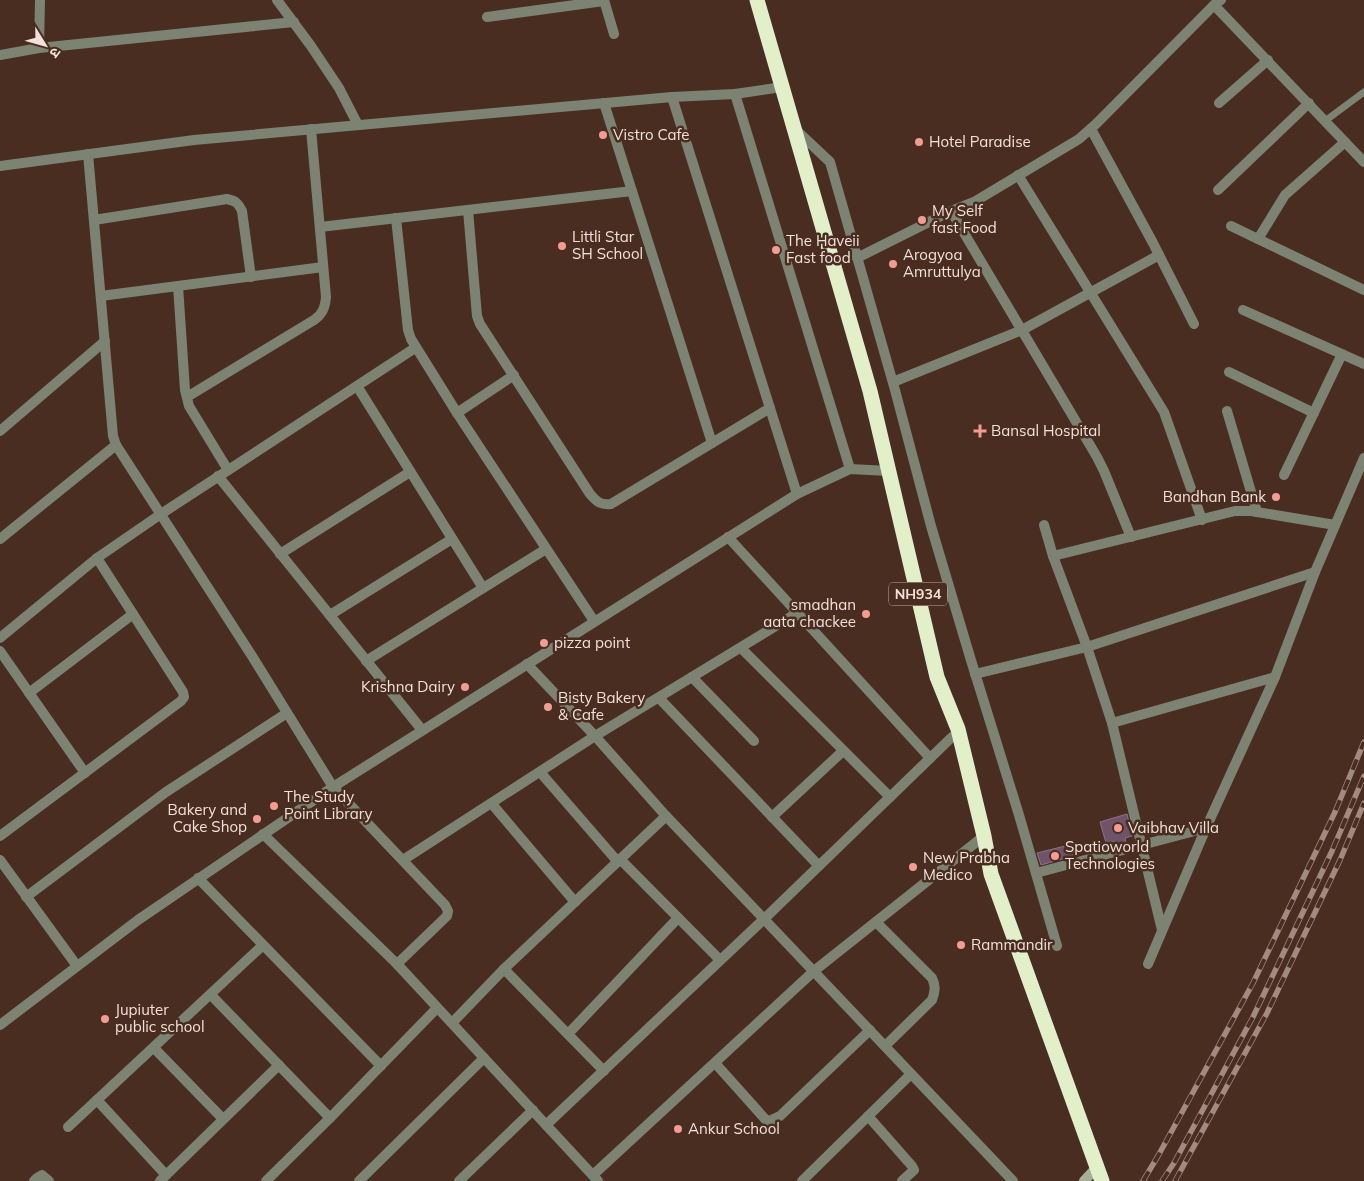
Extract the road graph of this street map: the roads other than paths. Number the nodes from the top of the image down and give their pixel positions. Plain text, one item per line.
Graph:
1 (40, 0) edge
2 (277, 0) edge
3 (604, 0) edge
4 (757, 0) edge
5 (1218, 3) edge
6 (487, 18) dead end
7 (294, 22) junction
8 (614, 34) dead end
9 (39, 48) junction
10 (0, 55) edge
11 (1268, 60) junction
12 (782, 87) junction
13 (1364, 92) edge
14 (735, 94) junction
15 (672, 97) junction
16 (604, 103) junction
17 (1219, 103) dead end
18 (1309, 103) junction
19 (1325, 121) junction
20 (358, 125) junction
21 (794, 128) junction
22 (310, 129) junction
23 (1091, 129) junction
24 (1345, 142) junction
25 (88, 154) junction
26 (1364, 162) edge
27 (0, 166) edge
28 (1018, 175) junction
29 (1218, 190) dead end
30 (632, 191) junction
31 (468, 210) junction
32 (951, 211) junction
33 (396, 218) junction
34 (94, 220) junction
35 (1231, 226) dead end
36 (320, 227) junction
37 (1258, 239) junction
38 (1159, 255) junction
39 (857, 258) junction
40 (323, 268) junction
41 (251, 277) junction
42 (178, 286) junction
43 (1364, 290) edge
44 (1090, 292) junction
45 (101, 296) junction
46 (1243, 310) dead end
47 (1194, 324) dead end
48 (1022, 330) junction
49 (105, 341) junction
50 (416, 348) junction
51 (1342, 354) junction
52 (1364, 364) edge
53 (1229, 372) dead end
54 (514, 376) junction
55 (893, 382) junction
56 (357, 386) junction
57 (187, 397) junction
58 (770, 408) junction
59 (1227, 411) dead end
60 (1314, 413) junction
61 (457, 414) junction
62 (0, 431) edge
63 (712, 443) junction
64 (116, 446) junction
65 (1364, 458) edge
66 (850, 469) junction
67 (228, 470) junction
68 (889, 471) junction
69 (410, 472) junction
70 (1284, 475) dead end
71 (218, 476) junction
72 (797, 494) junction
73 (1257, 512) junction
74 (161, 514) junction
75 (1202, 520) junction
76 (1044, 525) dead end
77 (1335, 525) junction
78 (728, 537) junction
79 (1131, 537) junction
80 (452, 538) junction
81 (0, 539) edge
82 (546, 549) junction
83 (280, 554) junction
84 (1053, 556) junction
85 (97, 558) junction
86 (1315, 572) junction
87 (483, 588) junction
88 (797, 613) junction
89 (133, 614) junction
90 (330, 615) junction
91 (594, 622) junction
92 (0, 638) edge
93 (1087, 647) junction
94 (740, 648) junction
95 (0, 651) edge
96 (366, 661) junction
97 (527, 664) junction
98 (975, 674) junction
99 (692, 677) junction
100 (1275, 677) junction
101 (29, 693) junction
102 (659, 698) junction
103 (286, 713) junction
104 (1112, 723) junction
105 (422, 730) junction
106 (595, 736) junction
107 (952, 737) dead end
108 (754, 741) dead end
109 (843, 751) junction
110 (930, 758) junction
111 (540, 772) junction
112 (84, 773) junction
113 (333, 787) junction
114 (890, 797) junction
115 (492, 804) junction
116 (666, 816) junction
117 (772, 817) junction
118 (1206, 828) junction
119 (263, 834) junction
120 (0, 836) edge
121 (984, 836) junction
122 (1142, 846) junction
123 (0, 860) edge
124 (403, 860) junction
125 (619, 860) junction
126 (819, 866) junction
127 (1036, 874) junction
128 (198, 878) junction
129 (26, 897) junction
130 (575, 902) junction
131 (678, 918) junction
132 (764, 919) junction
133 (876, 922) junction
134 (1162, 930) junction
135 (263, 945) junction
136 (1057, 946) dead end
137 (720, 960) junction
138 (397, 964) junction
139 (1148, 964) dead end
140 (77, 966) junction
141 (504, 969) junction
142 (814, 971) junction
143 (212, 995) junction
144 (437, 1008) junction
145 (452, 1024) junction
146 (0, 1025) edge
147 (870, 1030) junction
148 (568, 1034) junction
149 (886, 1046) junction
150 (154, 1048) junction
151 (484, 1058) junction
152 (714, 1063) junction
153 (279, 1065) junction
154 (381, 1066) junction
155 (604, 1070) junction
156 (911, 1074) junction
157 (97, 1100) junction
158 (533, 1110) junction
159 (868, 1116) junction
160 (330, 1118) junction
161 (223, 1119) junction
162 (546, 1125) junction
163 (68, 1127) dead end
164 (1100, 1174) edge
165 (163, 1178) edge
166 (596, 1178) edge
167 (34, 1181) edge
168 (49, 1181) edge
169 (266, 1181) edge
170 (359, 1181) edge
171 (459, 1181) edge
172 (802, 1181) edge
173 (902, 1181) edge
174 (1013, 1181) edge
175 (1084, 1181) edge

1 - 9 street
2 - 7 street
3 - 6 street
3 - 8 street
4 - 12 highway, NH934
5 - 11 street
5 - 23 street
7 - 9 street
7 - 20 street
9 - 10 street
11 - 17 street
11 - 18 street
12 - 14 street
12 - 21 highway, NH934
13 - 19 lane
14 - 15 street
14 - 66 street
15 - 16 street
15 - 58 street
16 - 20 street
16 - 30 street
18 - 19 street
18 - 29 street
19 - 24 street
20 - 22 street
21 - 39 street
21 - 68 highway, NH934
22 - 25 street
22 - 36 street
23 - 28 street
23 - 38 street
24 - 26 street
24 - 37 street
25 - 27 street
25 - 34 street
28 - 32 street
28 - 44 street
30 - 31 street
30 - 63 street
31 - 33 street
31 - 54 street
32 - 39 street
32 - 48 street
33 - 36 street
33 - 50 street
34 - 41 street
34 - 45 street
35 - 37 street
36 - 40 street
37 - 43 street
38 - 44 street
38 - 47 street
39 - 55 street
40 - 41 street
40 - 57 street
41 - 42 street
42 - 45 street
42 - 57 street
44 - 48 street
44 - 75 street
45 - 49 street
46 - 51 street
48 - 55 street
48 - 79 street
49 - 62 street
49 - 64 street
50 - 56 street
50 - 61 street
51 - 52 street
51 - 60 street
53 - 60 street
54 - 61 street
54 - 63 street
55 - 98 street
56 - 67 street
56 - 69 street
57 - 67 street
58 - 63 street
58 - 72 street
59 - 73 street
60 - 70 street
61 - 82 street
64 - 74 street
64 - 81 street
65 - 77 street
66 - 68 street
66 - 72 street
67 - 71 street
68 - 121 highway, NH934
69 - 80 street
69 - 83 street
71 - 74 street
71 - 83 street
72 - 78 street
73 - 75 street
73 - 77 street
74 - 85 street
74 - 103 street
75 - 79 street
76 - 84 street
77 - 86 street
78 - 88 street
78 - 91 street
79 - 84 street
80 - 87 street
80 - 90 street
82 - 87 street
82 - 91 street
83 - 90 street
84 - 93 street
85 - 89 street
85 - 92 street
86 - 93 street
86 - 100 street
87 - 96 street
88 - 94 street
88 - 110 street
89 - 101 street
89 - 112 street
90 - 96 street
91 - 97 street
93 - 98 street
93 - 104 street
94 - 99 street
94 - 109 street
95 - 101 street
96 - 105 street
97 - 105 street
97 - 106 street
98 - 127 street
99 - 102 street
99 - 108 street
100 - 104 street
100 - 118 street
101 - 112 street
102 - 106 street
102 - 117 street
103 - 113 street
103 - 129 street
104 - 122 street
105 - 113 street
106 - 111 street
106 - 116 street
107 - 110 street
109 - 114 street
109 - 117 street
110 - 114 street
111 - 115 street
111 - 125 street
112 - 120 street
113 - 119 street
113 - 124 street
114 - 126 street
115 - 124 street
115 - 130 street
116 - 125 street
116 - 132 street
117 - 126 street
118 - 122 street
118 - 134 street
119 - 128 street
119 - 138 street
121 - 133 street
121 - 164 highway, NH934
122 - 127 street
122 - 134 street
123 - 129 street
124 - 138 street
125 - 130 street
125 - 131 street
126 - 132 street
127 - 136 street
128 - 135 street
128 - 140 street
129 - 140 street
130 - 141 street
131 - 137 street
131 - 148 street
132 - 137 street
132 - 142 street
133 - 142 street
133 - 149 street
134 - 139 street
135 - 143 street
135 - 154 street
137 - 155 street
138 - 144 street
140 - 146 street
141 - 145 street
141 - 148 street
142 - 147 street
142 - 152 street
143 - 150 street
143 - 153 street
144 - 145 street
144 - 154 street
145 - 151 street
147 - 149 street
147 - 152 street
148 - 155 street
149 - 156 street
150 - 157 street
150 - 161 street
151 - 158 street
151 - 170 street
152 - 166 street
153 - 160 street
153 - 161 street
154 - 160 street
155 - 162 street
156 - 159 street
156 - 174 street
157 - 163 street
157 - 165 street
158 - 162 street
158 - 171 street
159 - 172 street
159 - 173 street
160 - 169 street
161 - 165 street
162 - 166 street
164 - 175 main road
167 - 168 street

